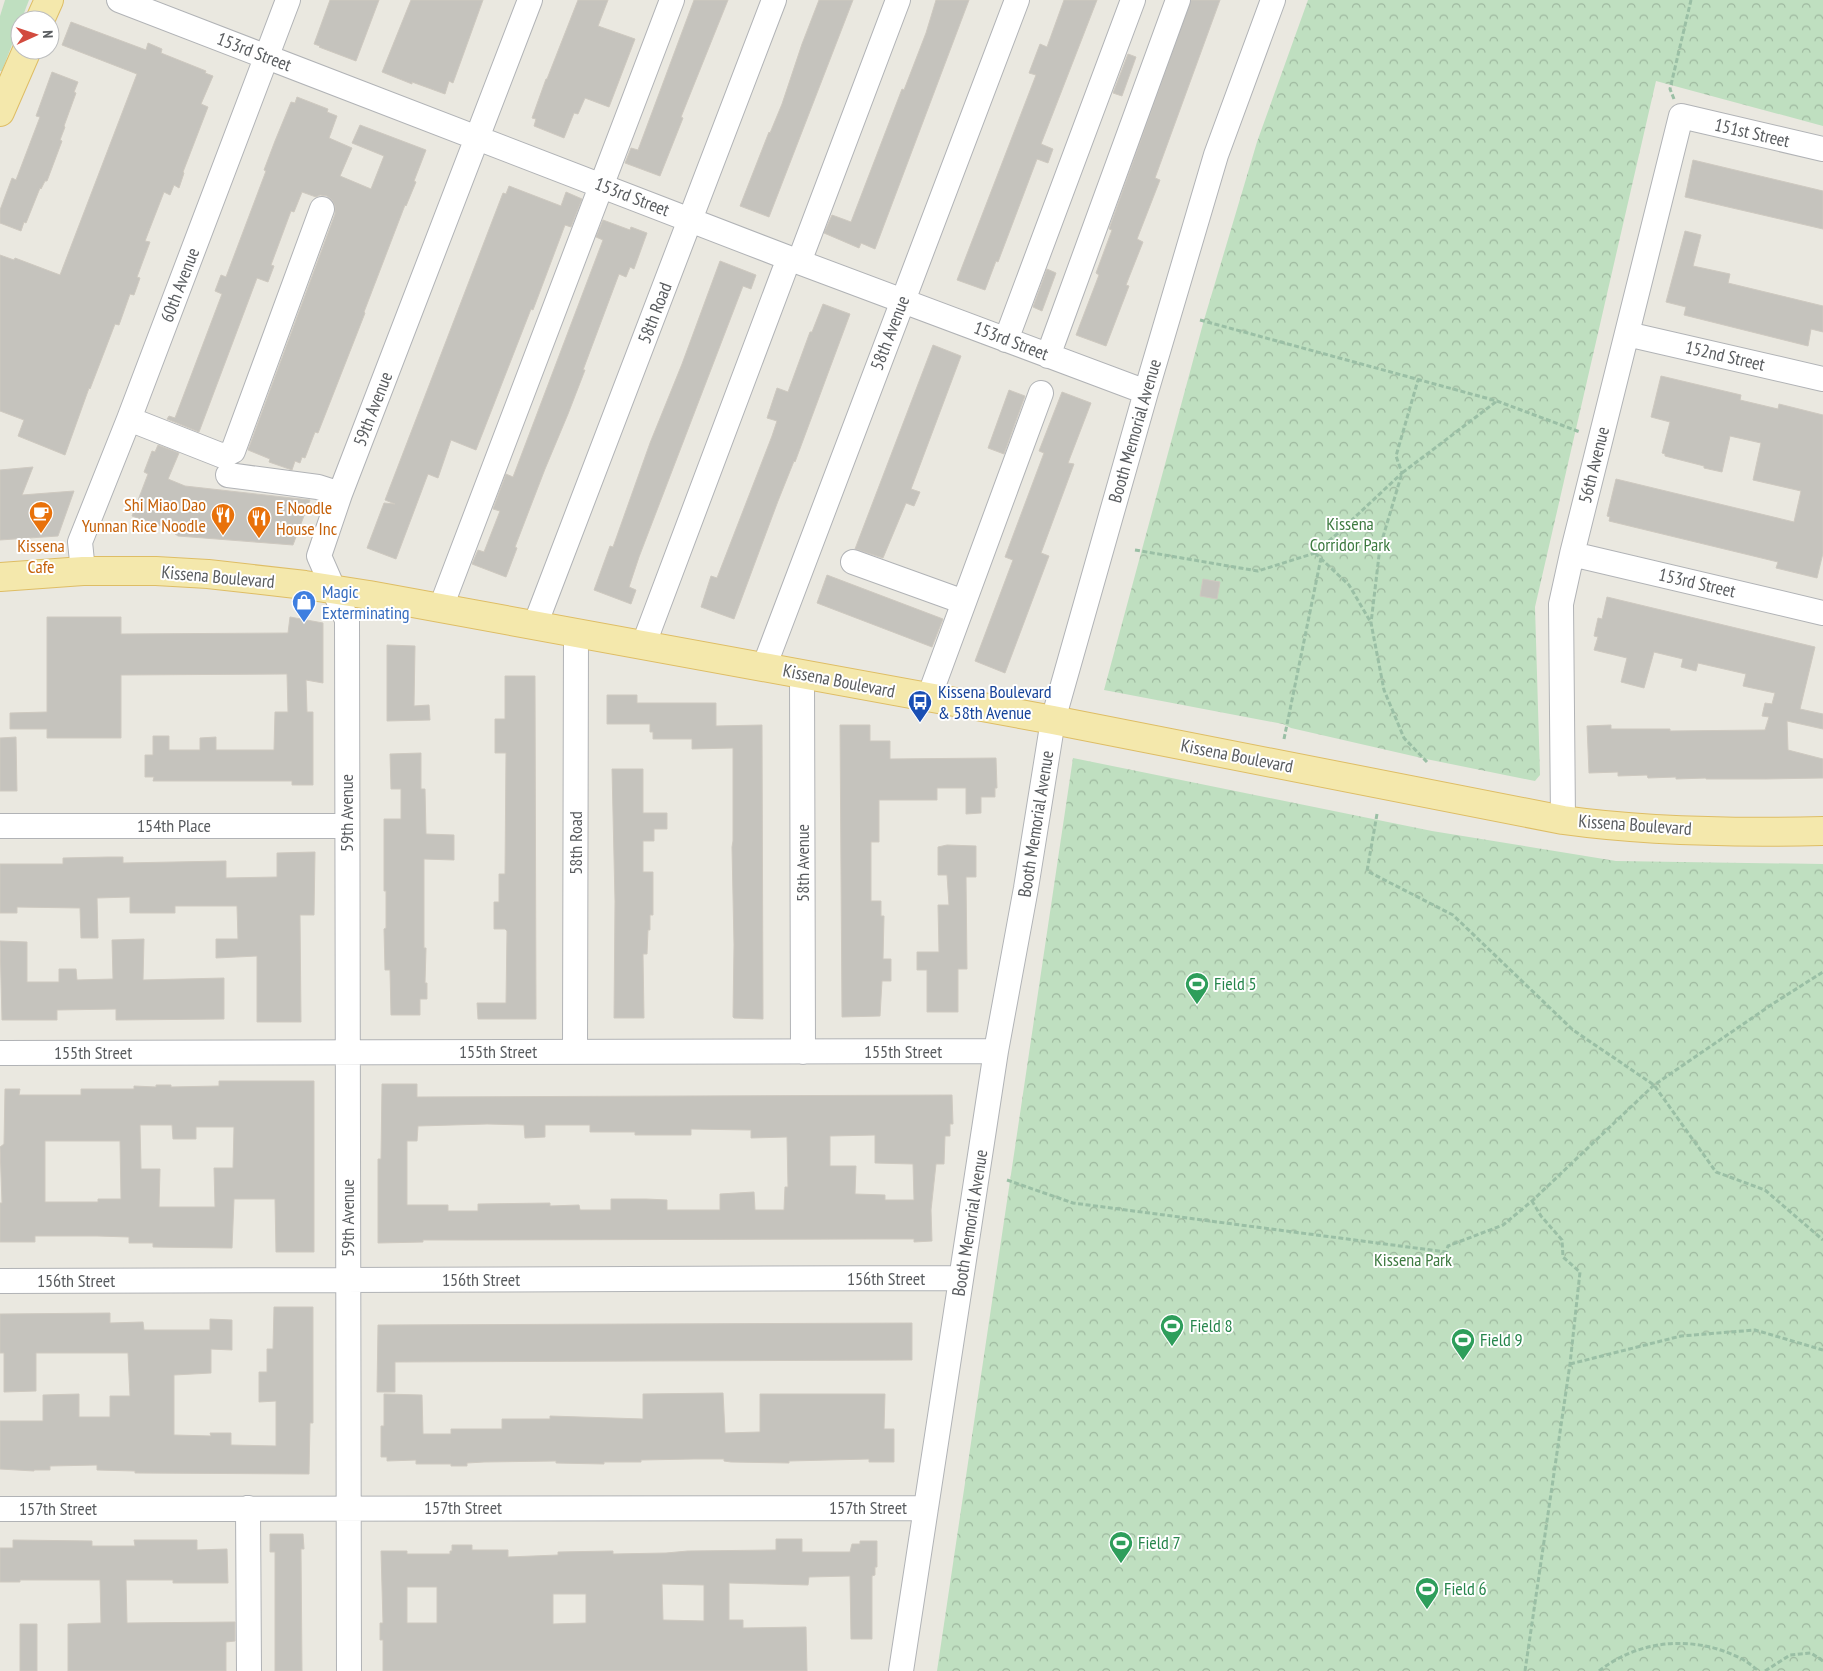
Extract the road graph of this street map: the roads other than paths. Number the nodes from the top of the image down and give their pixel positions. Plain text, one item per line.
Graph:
1 (119, 0) edge
2 (288, 0) edge
3 (530, 0) edge
4 (672, 0) edge
5 (774, 0) edge
6 (898, 0) edge
7 (1017, 0) edge
8 (1133, 0) edge
9 (1178, 0) edge
10 (1273, 0) edge
11 (266, 56) junction
12 (23, 60) edge
13 (0, 112) edge
14 (1681, 116) joint
15 (477, 138) junction
16 (1823, 149) edge
17 (601, 185) junction
18 (322, 209) dead end
19 (690, 220) junction
20 (794, 260) junction
21 (903, 301) junction
22 (1626, 334) junction
23 (1006, 340) junction
24 (1048, 356) junction
25 (1823, 379) edge
26 (1146, 392) junction
27 (1041, 393) dead end
28 (129, 419) junction
29 (228, 475) dead end
30 (340, 494) junction
31 (1572, 554) junction
32 (853, 562) dead end
33 (83, 570) junction
34 (0, 577) edge
35 (335, 591) junction
36 (964, 602) junction
37 (441, 607) junction
38 (1823, 613) edge
39 (535, 625) junction
40 (576, 634) junction
41 (643, 646) junction
42 (764, 667) junction
43 (802, 675) junction
44 (929, 697) junction
45 (1053, 720) junction
46 (1563, 820) junction
47 (0, 826) edge
48 (347, 826) junction
49 (1823, 831) edge
50 (996, 1051) junction
51 (575, 1052) junction
52 (803, 1052) junction
53 (0, 1053) edge
54 (347, 1053) junction
55 (961, 1278) junction
56 (348, 1280) junction
57 (0, 1281) edge
58 (248, 1508) junction
59 (348, 1508) junction
60 (926, 1508) junction
61 (0, 1509) edge
62 (250, 1671) edge
63 (349, 1671) edge
64 (901, 1671) edge

1 - 11 street, 153rd Street
2 - 11 street, 60th Avenue
3 - 15 street, 59th Avenue
4 - 17 street
5 - 19 street, 58th Road
6 - 20 street
7 - 21 street, 58th Avenue
8 - 23 street
9 - 24 street
10 - 26 street, Booth Memorial Avenue
11 - 15 street, 153rd Street
11 - 28 street, 60th Avenue
12 - 13 main road
14 - 16 street, 151st Street
14 - 22 street, 56th Avenue
15 - 17 street, 153rd Street
15 - 30 street, 59th Avenue
17 - 19 street, 153rd Street
17 - 37 street
18 - 28 street
19 - 20 street, 153rd Street
19 - 39 street, 58th Road
20 - 21 street, 153rd Street
20 - 41 street
21 - 23 street, 153rd Street
21 - 42 street, 58th Avenue
22 - 25 street, 152nd Street
22 - 31 street, 56th Avenue
23 - 24 street, 153rd Street
24 - 26 street, 153rd Street
26 - 45 street, Booth Memorial Avenue
27 - 36 street
28 - 33 street, 60th Avenue
29 - 30 street
30 - 35 street, 59th Avenue
31 - 38 street, 153rd Street
31 - 46 street, 56th Avenue
32 - 36 street
33 - 34 main road, Kissena Boulevard
33 - 35 main road, Kissena Boulevard
35 - 37 main road, Kissena Boulevard
35 - 48 street, 59th Avenue
36 - 44 street
37 - 39 main road, Kissena Boulevard
39 - 40 main road, Kissena Boulevard
40 - 41 main road, Kissena Boulevard
40 - 51 street, 58th Road
41 - 42 main road, Kissena Boulevard
42 - 43 main road, Kissena Boulevard
43 - 44 main road, Kissena Boulevard
43 - 52 street, 58th Avenue
44 - 45 main road, Kissena Boulevard
45 - 46 main road, Kissena Boulevard
45 - 50 street, Booth Memorial Avenue
46 - 49 main road, Kissena Boulevard
47 - 48 street, 154th Place
48 - 54 street, 59th Avenue
50 - 52 street, 155th Street
50 - 55 street, Booth Memorial Avenue
51 - 52 street, 155th Street
51 - 54 street, 155th Street
53 - 54 street, 155th Street
54 - 56 street, 59th Avenue
55 - 56 street, 156th Street
55 - 60 street, Booth Memorial Avenue
56 - 57 street, 156th Street
56 - 59 street, 59th Avenue
58 - 59 street, 157th Street
58 - 61 street, 157th Street
58 - 62 street
59 - 60 street, 157th Street
59 - 63 street, 59th Avenue
60 - 64 street, Booth Memorial Avenue

